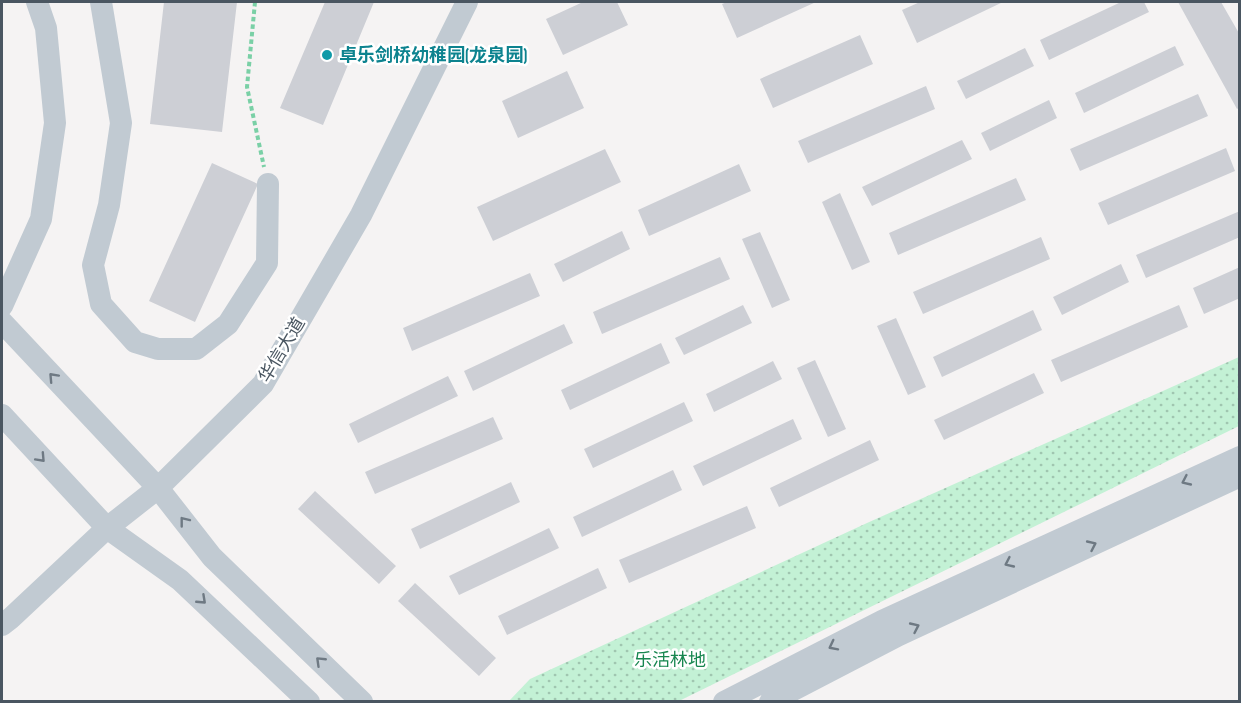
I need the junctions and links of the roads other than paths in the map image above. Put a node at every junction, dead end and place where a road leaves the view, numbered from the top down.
1 (37, 2) edge
2 (101, 2) edge
3 (467, 2) edge
4 (268, 184) road end
5 (2, 306) edge
6 (2, 322) edge
7 (2, 415) edge
8 (1239, 457) edge
9 (1239, 476) edge
10 (158, 488) junction
11 (107, 528) junction
12 (2, 625) edge
13 (309, 702) edge
14 (362, 702) edge
15 (724, 702) edge
16 (770, 702) edge

1 - 5 street
2 - 4 street
3 - 10 street, 华信大道
10 -> 6 street
7 -> 11 street
8 -> 15 street
16 -> 9 street
10 - 11 street, 华信大道
14 -> 10 street
11 - 12 street, 华信大道
11 -> 13 street

